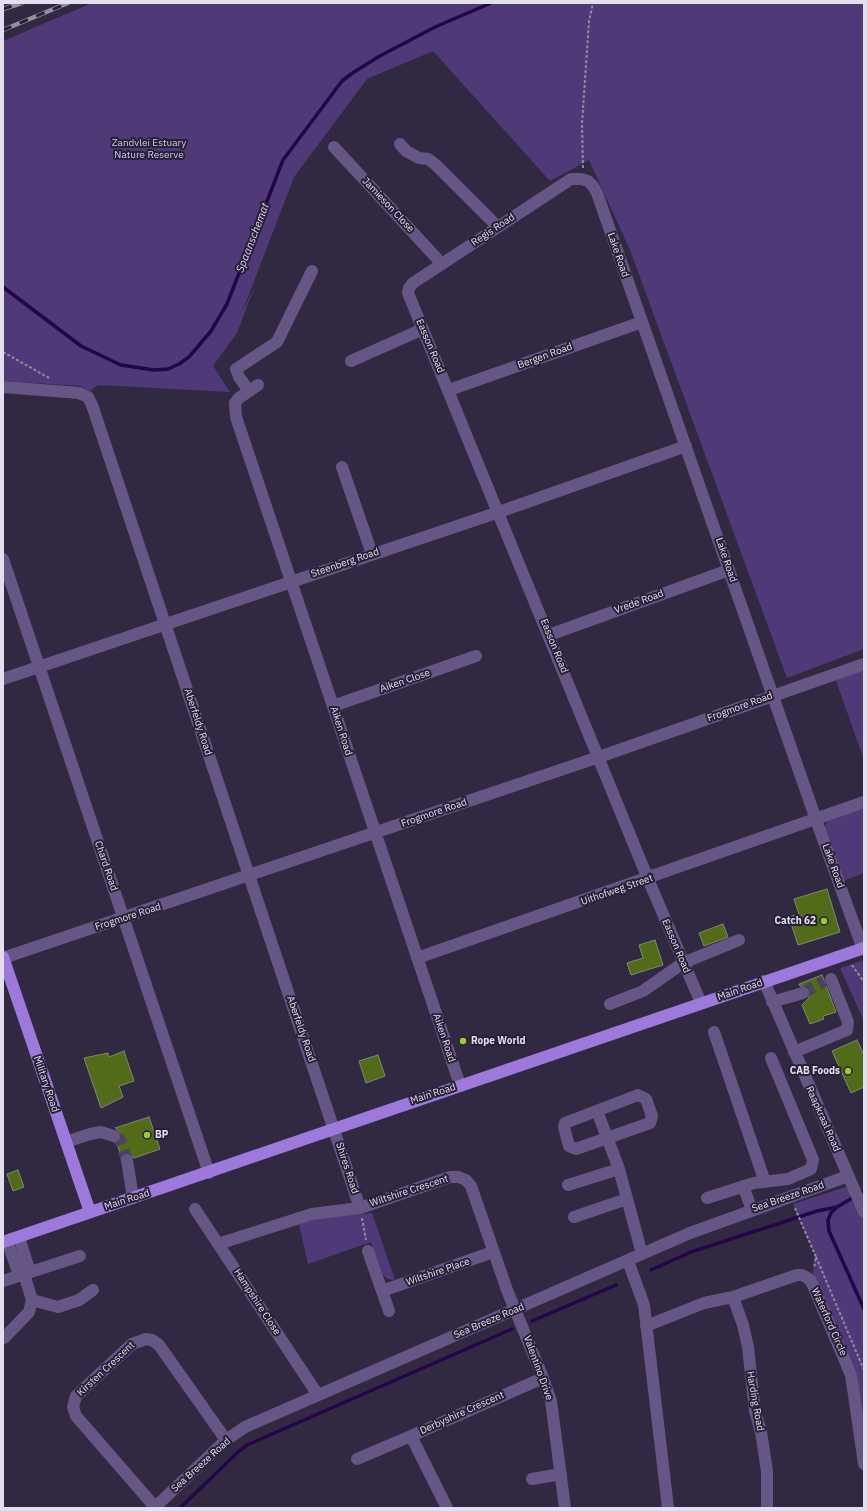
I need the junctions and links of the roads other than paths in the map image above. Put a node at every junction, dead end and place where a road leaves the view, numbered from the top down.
1 (400, 144) dead end
2 (334, 147) dead end
3 (581, 179) joint
4 (498, 227) junction
5 (442, 264) junction
6 (312, 271) dead end
7 (409, 288) joint
8 (642, 322) junction
9 (423, 329) junction
10 (351, 361) dead end
11 (3, 388) edge
12 (449, 390) junction
13 (686, 446) junction
14 (342, 467) dead end
15 (499, 512) junction
16 (372, 554) junction
17 (3, 558) edge
18 (729, 570) junction
19 (290, 582) junction
20 (165, 623) junction
21 (549, 634) junction
22 (476, 656) dead end
23 (864, 664) edge
24 (39, 666) junction
25 (3, 679) edge
26 (772, 695) junction
27 (333, 706) junction
28 (599, 757) junction
29 (864, 802) edge
30 (816, 819) junction
31 (374, 833) junction
32 (249, 876) junction
33 (648, 879) junction
34 (124, 919) junction
35 (739, 940) dead end
36 (864, 948) edge
37 (3, 958) edge
38 (417, 958) junction
39 (825, 961) junction
40 (683, 963) junction
41 (764, 981) junction
42 (802, 993) tunnel mouth
43 (772, 1002) junction
44 (610, 1004) dead end
45 (701, 1004) junction
46 (714, 1032) dead end
47 (794, 1052) junction
48 (771, 1058) dead end
49 (460, 1085) junction
50 (598, 1111) junction
51 (335, 1129) junction
52 (114, 1136) dead end
53 (607, 1138) junction
54 (66, 1142) junction
55 (128, 1160) tunnel mouth
56 (619, 1169) junction
57 (209, 1173) junction
58 (850, 1180) junction
59 (765, 1182) junction
60 (568, 1185) dead end
61 (743, 1186) junction
62 (133, 1198) junction
63 (707, 1198) dead end
64 (627, 1199) junction
65 (360, 1208) junction
66 (862, 1208) edge
67 (195, 1209) dead end
68 (752, 1210) junction
69 (90, 1212) junction
70 (574, 1217) dead end
71 (10, 1240) edge
72 (218, 1244) junction
73 (368, 1251) road end
74 (493, 1252) junction
75 (642, 1254) junction
76 (80, 1256) dead end
77 (628, 1261) junction
78 (24, 1274) junction
79 (3, 1281) edge
80 (93, 1290) dead end
81 (382, 1291) junction
82 (733, 1297) junction
83 (32, 1300) junction
84 (515, 1310) junction
85 (389, 1311) dead end
86 (646, 1326) junction
87 (4, 1338) edge
88 (543, 1378) junction
89 (318, 1396) junction
90 (411, 1436) junction
91 (226, 1440) junction
92 (357, 1459) dead end
93 (864, 1464) edge
94 (561, 1474) junction
95 (532, 1479) dead end
96 (155, 1508) edge
97 (447, 1508) edge
98 (565, 1508) edge
99 (668, 1508) edge
100 (767, 1508) edge

1 - 4 street
2 - 5 street, Jamieson Close
3 - 4 street, Regis Road
3 - 8 street, Lake Road
4 - 5 street, Regis Road
5 - 7 street, Regis Road
6 - 19 street, Aiken Road
7 - 9 street, Easson Road
8 - 12 street, Bergen Road
8 - 13 street, Lake Road
9 - 10 street
9 - 12 street, Easson Road
11 - 20 street, Aberfeldy Road
12 - 15 street, Easson Road
13 - 15 street, Steenberg Road
13 - 18 street, Lake Road
14 - 16 street
15 - 16 street, Steenberg Road
15 - 21 street, Easson Road
16 - 19 street, Steenberg Road
17 - 24 street, Chard Road
18 - 21 street, Vrede Road
18 - 26 street, Lake Road
19 - 20 street, Steenberg Road
19 - 27 street, Aiken Road
20 - 24 street, Steenberg Road
20 - 32 street, Aberfeldy Road
21 - 28 street, Easson Road
22 - 27 street, Aiken Close
23 - 26 street, Frogmore Road
24 - 25 street, Steenberg Road
24 - 34 street, Chard Road
26 - 28 street, Frogmore Road
26 - 30 street, Lake Road
27 - 31 street, Aiken Road
28 - 31 street, Frogmore Road
28 - 33 street, Easson Road
29 - 30 street, Uithofweg Street
30 - 33 street, Uithofweg Street
30 - 36 street, Lake Road
31 - 32 street, Frogmore Road
31 - 38 street, Aiken Road
32 - 34 street, Frogmore Road
32 - 51 street, Aberfeldy Road
33 - 38 street, Uithofweg Street
33 - 40 street, Easson Road
34 - 37 street, Frogmore Road
34 - 57 street, Chard Road
35 - 40 street
36 - 39 main road, Main Road
37 - 54 main road, Military Road
38 - 49 street, Aiken Road
39 - 41 main road, Main Road
39 - 47 street
40 - 44 street
40 - 45 street, Easson Road
41 - 43 street, Raapkraal Road
41 - 45 main road, Main Road
42 - 43 street
43 - 47 street, Raapkraal Road
45 - 49 main road, Main Road
46 - 59 street
47 - 58 street, Raapkraal Road
48 - 59 street
49 - 51 main road, Main Road
50 - 53 street
50 - 53 street
50 - 53 street
51 - 57 main road, Main Road
51 - 65 street, Shires Road
52 - 54 street
53 - 56 street
54 - 69 main road, Military Road
55 - 62 street
56 - 60 street
56 - 64 street
57 - 62 main road, Main Road
58 - 66 street, Raapkraal Road
58 - 68 street, Sea Breeze Road
59 - 61 street
61 - 63 street
61 - 68 street
62 - 69 main road, Main Road
64 - 70 street
64 - 75 street
65 - 72 street, Wiltshire Crescent
65 - 74 street, Wiltshire Crescent
67 - 72 street, Hampshire Close
68 - 75 street, Sea Breeze Road
69 - 71 main road, Main Road
71 - 78 street
72 - 89 street, Hampshire Close
73 - 81 street
74 - 81 street, Wiltshire Place
74 - 84 street, Wiltshire Crescent
75 - 77 street, Sea Breeze Road
76 - 78 street
77 - 84 street, Sea Breeze Road
77 - 86 street
78 - 79 street
78 - 83 street
80 - 83 street
81 - 85 street
82 - 86 street, Waterford Circle
82 - 93 street, Waterford Circle
82 - 100 street, Harding Road
83 - 87 street
84 - 88 street, Valentino Drive
84 - 89 street, Sea Breeze Road
86 - 99 street
88 - 90 street, Derbyshire Crescent
88 - 94 street, Valentino Drive
89 - 91 street, Sea Breeze Road
90 - 92 street
90 - 97 street, Derbyshire Crescent
91 - 96 street, Sea Breeze Road
91 - 96 street, Kirsten Crescent
94 - 95 street
94 - 98 street, Valentino Drive

